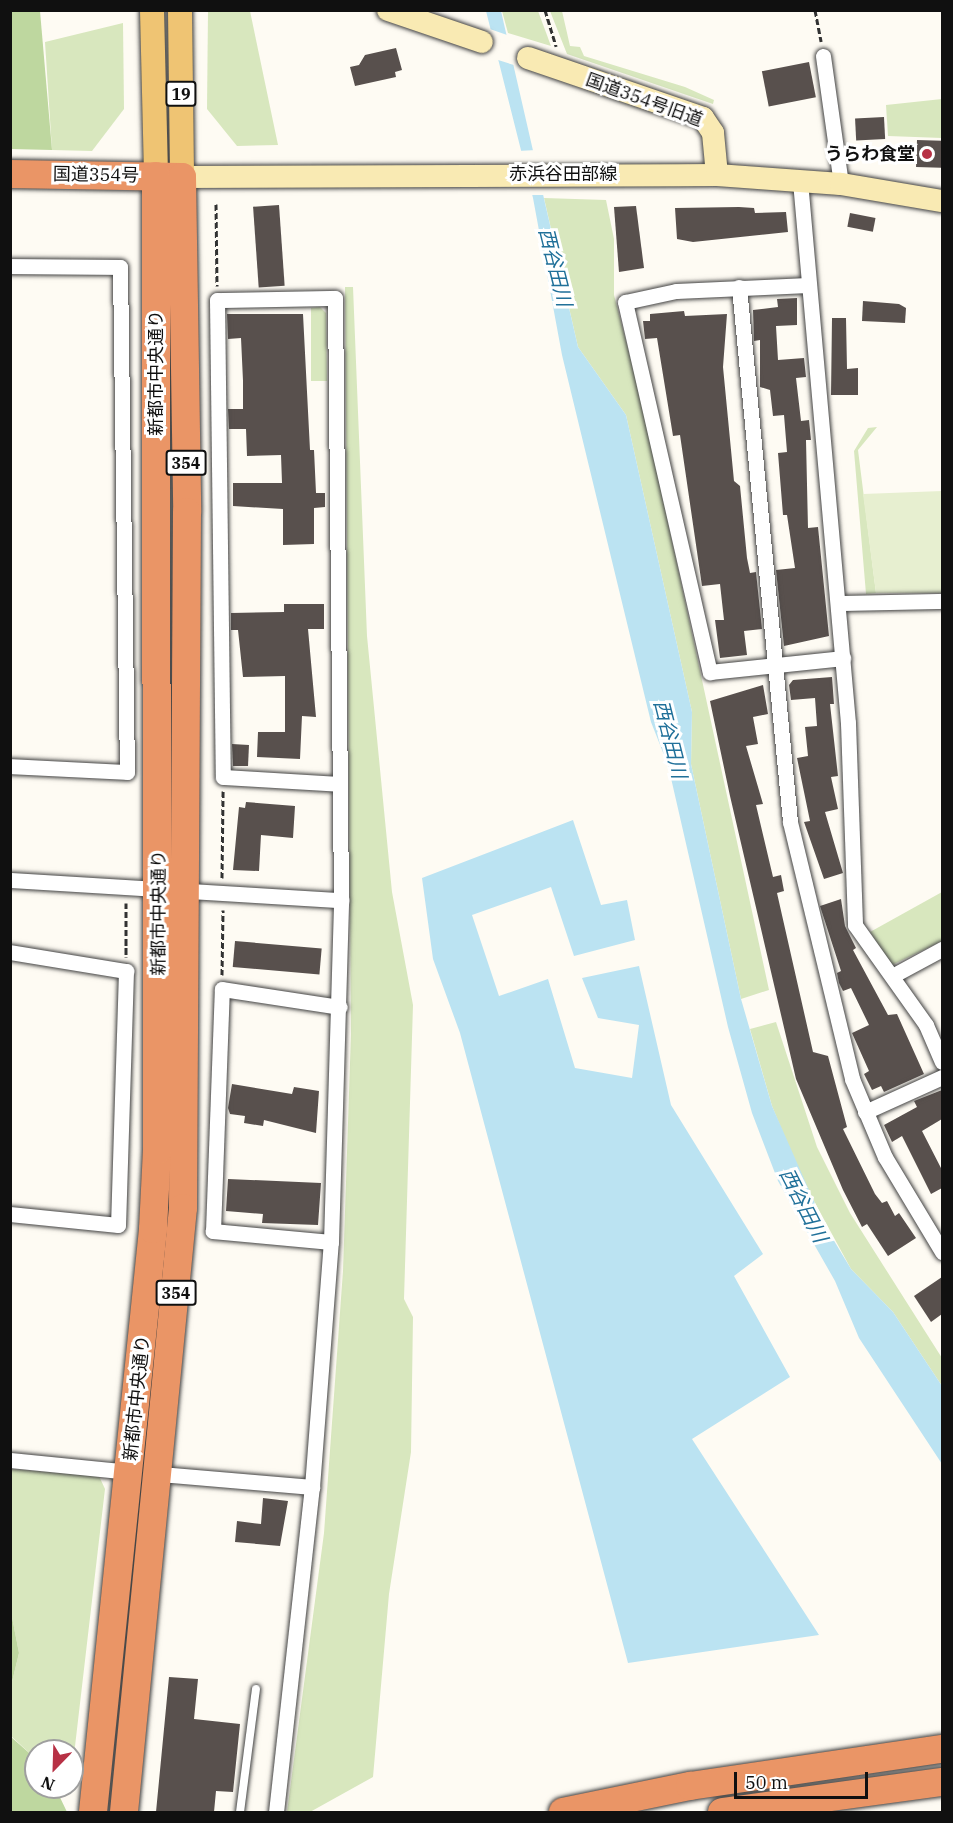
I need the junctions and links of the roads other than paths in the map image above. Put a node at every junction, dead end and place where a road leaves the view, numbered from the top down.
1 (152, 10) edge
2 (180, 10) edge
3 (388, 10) edge
4 (482, 42) dead end
5 (823, 56) road end
6 (528, 58) dead end
7 (10, 174) edge
8 (717, 175) junction
9 (169, 176) junction
10 (800, 181) junction
11 (841, 184) junction
12 (942, 201) edge
13 (10, 266) edge
14 (808, 285) junction
15 (739, 287) junction
16 (942, 601) edge
17 (838, 603) junction
18 (843, 658) junction
19 (776, 665) junction
20 (10, 766) edge
21 (340, 784) junction
22 (10, 880) edge
23 (161, 893) junction
24 (341, 900) junction
25 (942, 949) edge
26 (10, 952) edge
27 (892, 976) junction
28 (340, 1007) junction
29 (942, 1062) edge
30 (942, 1077) edge
31 (865, 1112) junction
32 (10, 1214) edge
33 (331, 1242) junction
34 (942, 1252) edge
35 (10, 1460) edge
36 (130, 1472) junction
37 (160, 1474) junction
38 (312, 1487) junction
39 (256, 1689) dead end
40 (942, 1749) edge
41 (942, 1782) edge
42 (93, 1812) edge
43 (124, 1812) edge
44 (240, 1812) edge
45 (276, 1812) edge
46 (563, 1812) edge
47 (722, 1812) edge

1 - 9 main road, 新都市中央通り / 19
2 - 9 main road, 新都市中央通り / 19
3 - 4 main road
5 - 11 street
6 - 8 main road, 国道354号旧道
7 - 9 highway, 国道354号
8 - 9 main road, 赤浜谷田部線
8 - 10 main road, 赤浜谷田部線
9 - 23 highway, 新都市中央通り / 354
10 - 11 main road, 赤浜谷田部線
10 - 14 street
11 - 12 main road, 赤浜谷田部線
13 - 20 street
14 - 15 street
14 - 17 street
15 - 19 street
15 - 19 street
16 - 17 street
17 - 18 street
18 - 19 street
18 - 27 street
19 - 31 street
21 - 21 street
21 - 24 street
22 - 23 street
23 - 24 street
23 - 36 highway, 新都市中央通り / 354
23 - 37 highway, 新都市中央通り / 354
24 - 28 street
25 - 27 street
26 - 32 street
27 - 29 street
28 - 33 street
28 - 33 street
30 - 31 street
31 - 34 street
33 - 38 street
35 - 36 street
36 - 42 highway, 新都市中央通り / 354
37 - 38 street
37 - 43 highway, 新都市中央通り / 354
38 - 45 street
39 - 44 lane
40 - 46 highway
41 - 47 highway

